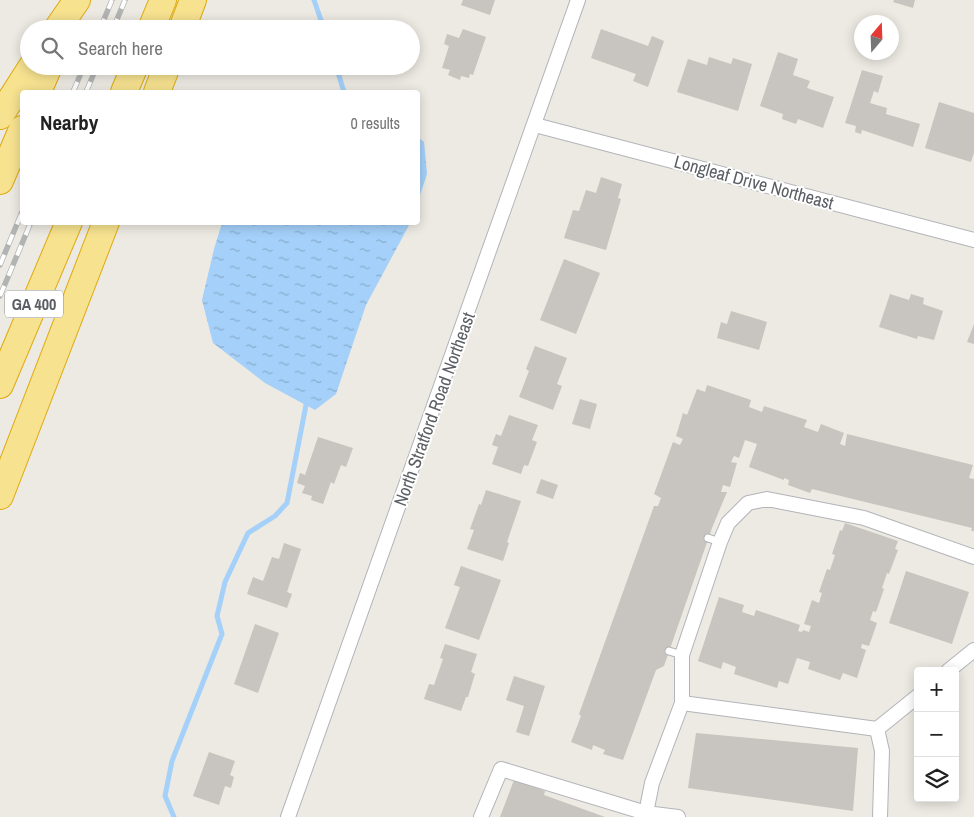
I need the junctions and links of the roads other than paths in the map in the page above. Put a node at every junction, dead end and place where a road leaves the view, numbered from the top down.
1 (77, 0) edge
2 (163, 0) edge
3 (193, 0) edge
4 (578, 0) edge
5 (64, 20) edge
6 (69, 20) edge
7 (155, 20) edge
8 (185, 20) edge
9 (26, 75) edge
10 (45, 75) edge
11 (131, 75) edge
12 (164, 75) edge
13 (39, 90) edge
14 (125, 90) edge
15 (158, 90) edge
16 (0, 116) edge
17 (535, 125) junction
18 (20, 134) edge
19 (0, 182) edge
20 (68, 225) edge
21 (105, 225) edge
22 (974, 240) edge
23 (0, 385) edge
24 (0, 496) edge
25 (974, 557) edge
26 (974, 650) edge
27 (953, 667) edge
28 (914, 699) edge
29 (682, 703) junction
30 (877, 729) junction
31 (646, 814) junction
32 (288, 817) edge
33 (481, 817) edge
34 (678, 817) edge
35 (880, 817) edge

1 - 5 highway
1 - 6 highway
2 - 7 highway
3 - 8 highway
4 - 17 street, North Stratford Road Northeast
9 - 16 highway
10 - 13 highway
11 - 14 highway
12 - 15 highway
17 - 22 street, Longleaf Drive Northeast
17 - 32 street, North Stratford Road Northeast
18 - 19 highway
20 - 23 highway, GA 400
21 - 24 highway
25 - 29 street
26 - 27 street
28 - 30 street
29 - 30 street
29 - 31 street
30 - 35 street
31 - 33 street
31 - 34 street

